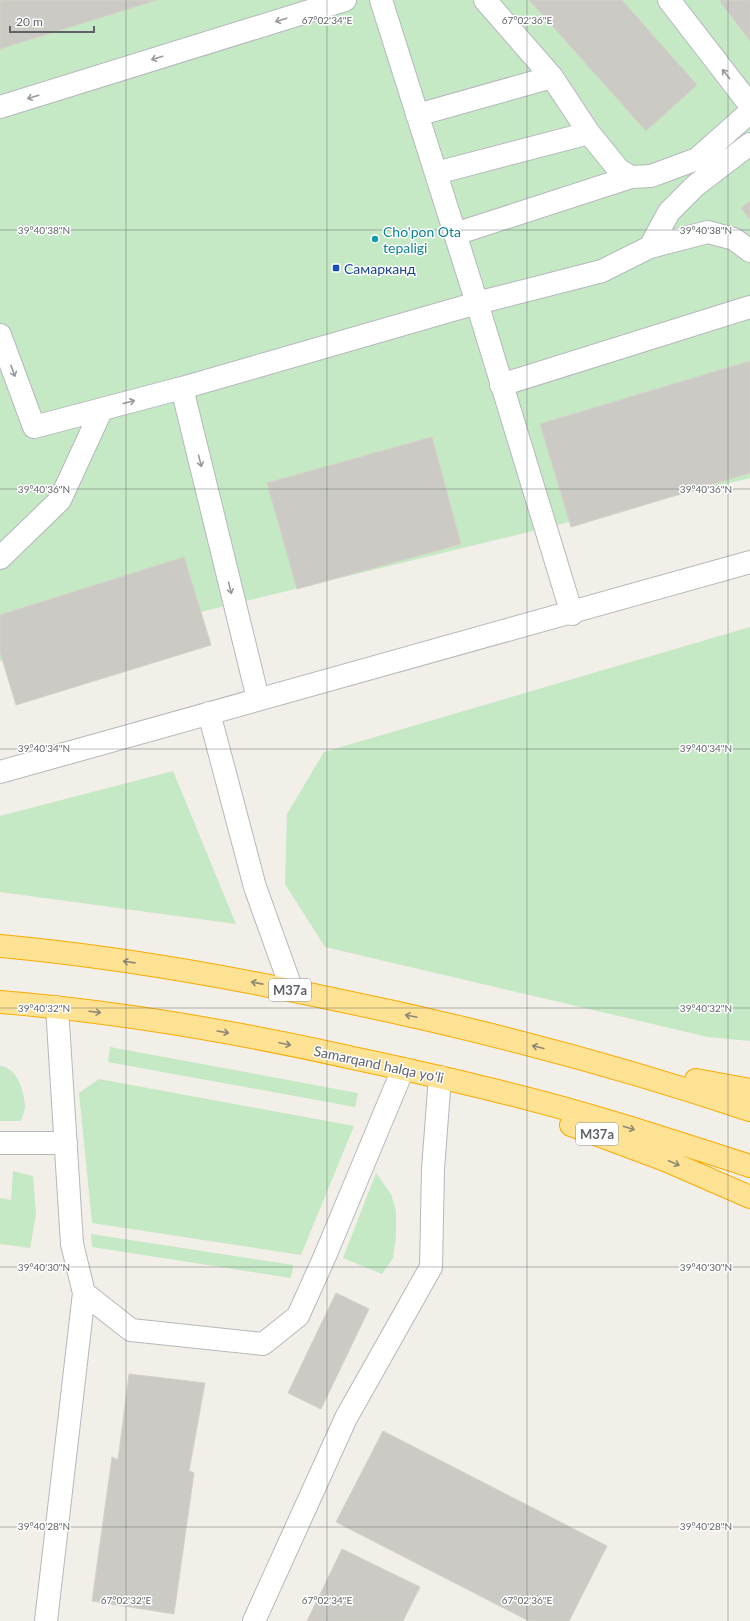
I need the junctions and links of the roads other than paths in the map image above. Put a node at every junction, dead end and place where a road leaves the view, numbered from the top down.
1 (345, 0) edge
2 (381, 0) edge
3 (485, 0) edge
4 (669, 0) edge
5 (552, 77) junction
6 (750, 105) edge
7 (0, 107) edge
8 (750, 112) edge
9 (417, 115) junction
10 (590, 133) junction
11 (750, 144) edge
12 (436, 173) junction
13 (631, 177) junction
14 (455, 234) junction
15 (650, 247) junction
16 (750, 250) edge
17 (477, 303) junction
18 (750, 307) edge
19 (0, 335) edge
20 (502, 385) junction
21 (182, 388) junction
22 (102, 409) junction
23 (0, 558) edge
24 (750, 562) edge
25 (572, 614) junction
26 (258, 699) junction
27 (209, 713) junction
28 (0, 772) edge
29 (0, 946) edge
30 (292, 990) junction
31 (0, 1002) edge
32 (57, 1007) junction
33 (575, 1056) junction
34 (403, 1069) junction
35 (440, 1077) junction
36 (750, 1090) edge
37 (750, 1110) edge
38 (0, 1143) edge
39 (66, 1143) junction
40 (750, 1166) edge
41 (750, 1197) edge
42 (84, 1294) junction
43 (46, 1621) edge
44 (254, 1621) edge

1 -> 7 lane
2 - 9 lane
3 - 5 lane
6 -> 4 lane
5 - 9 lane
5 - 10 lane
8 - 13 lane
9 - 12 lane
10 - 12 lane
10 - 13 lane
11 - 15 lane
12 - 14 lane
13 - 14 lane
14 - 17 lane
15 - 16 lane
15 - 17 lane
17 - 20 lane
17 - 21 lane
18 - 20 lane
19 -> 22 lane
20 - 25 lane
22 -> 21 lane
21 -> 26 lane
22 - 23 lane
24 - 25 lane
25 - 26 lane
26 - 27 lane
27 - 28 lane
27 - 30 lane
30 -> 29 highway, M37a
33 -> 30 highway, M37a
31 - 32 highway, Samarqand halqa yoʻli / M37a
32 -> 34 highway, Samarqand halqa yoʻli / M37a
32 - 39 lane
33 - 36 highway
33 - 37 highway, M37a
34 - 35 highway, Samarqand halqa yoʻli / M37a
34 - 42 lane
35 -> 40 highway, Samarqand halqa yoʻli / M37a
35 -> 41 highway, M37a
35 - 44 lane
38 - 39 lane
39 - 42 lane
42 - 43 lane

